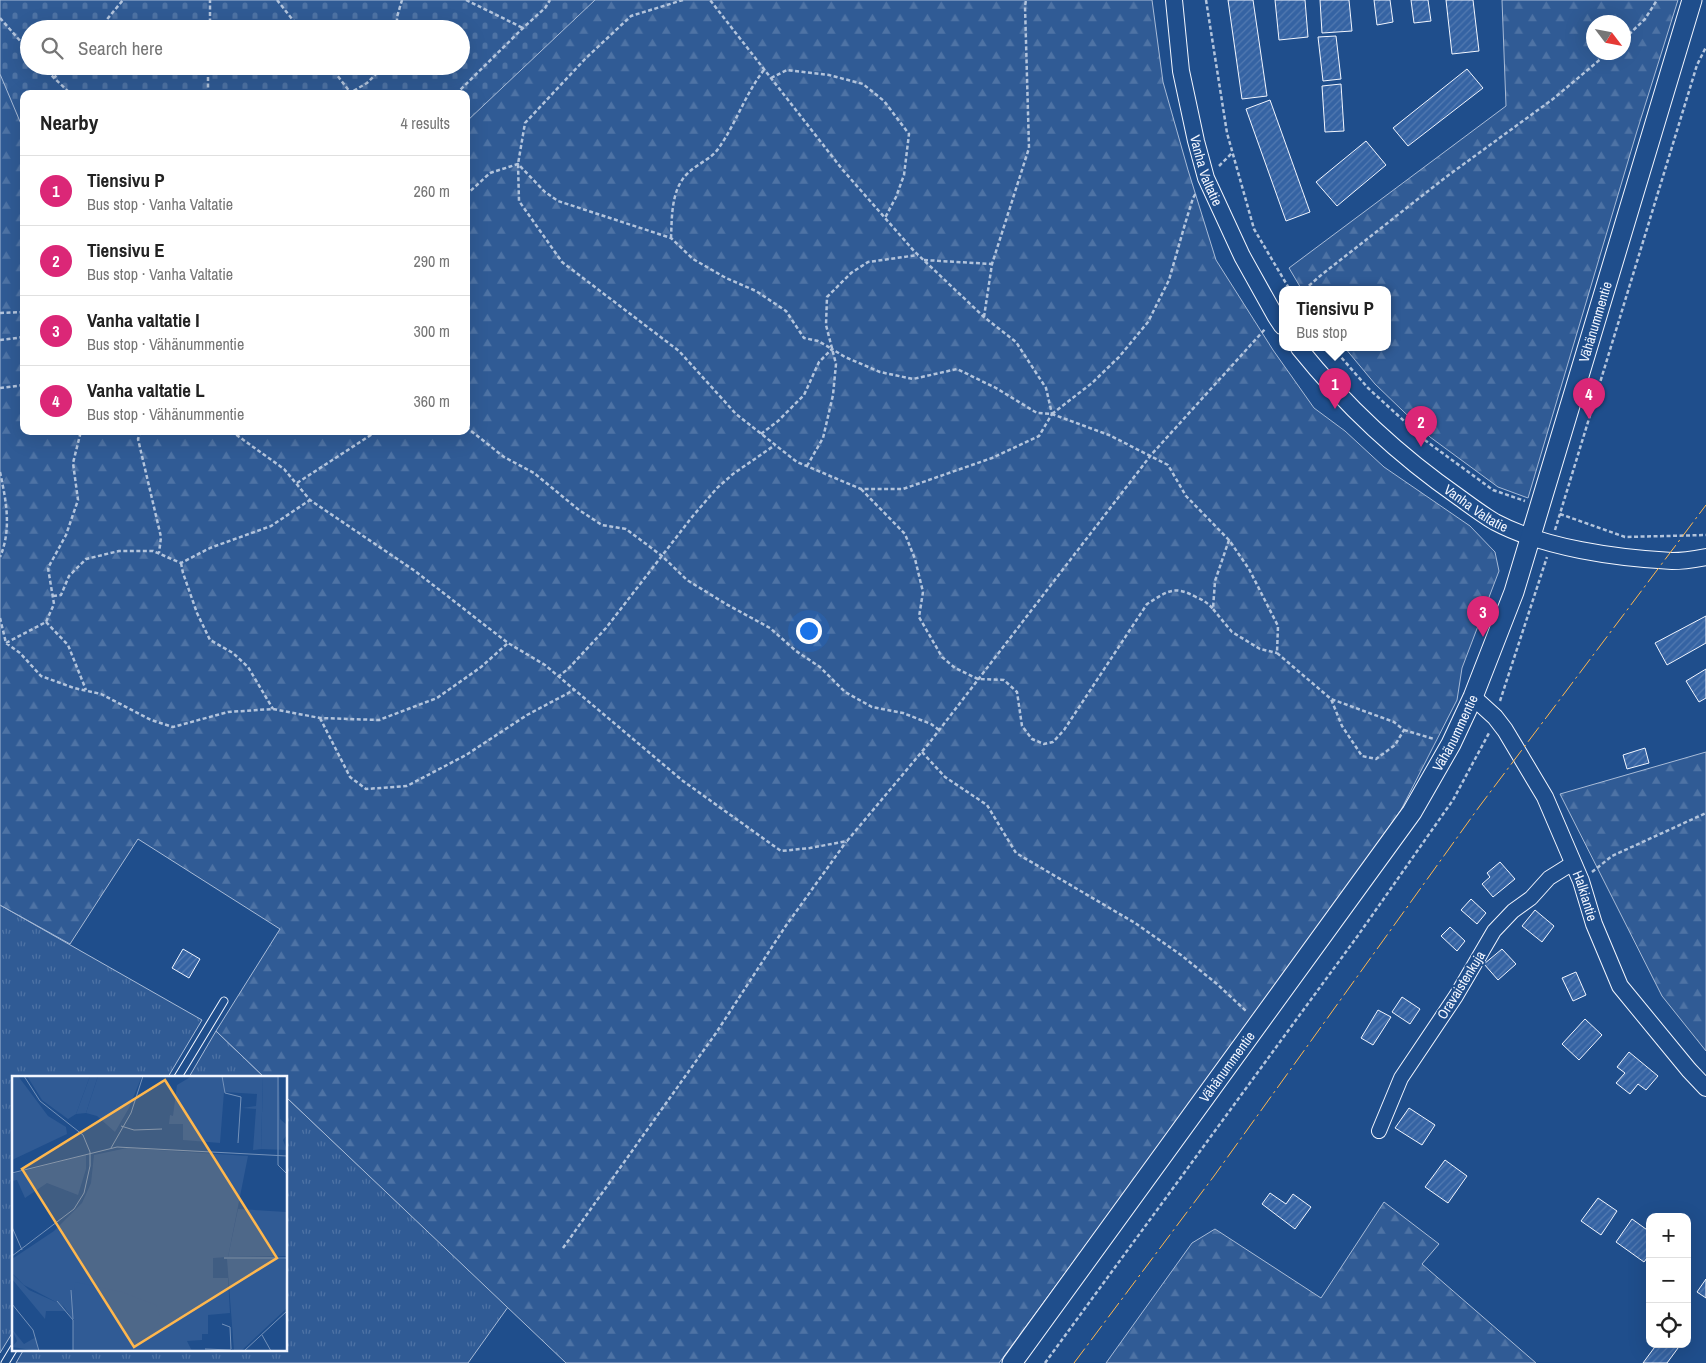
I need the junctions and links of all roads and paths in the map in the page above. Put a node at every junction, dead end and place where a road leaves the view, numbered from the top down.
1 (123, 0) edge
2 (210, 0) edge
3 (278, 0) edge
4 (402, 0) edge
5 (466, 0) edge
6 (550, 0) edge
7 (683, 0) edge
8 (710, 0) edge
9 (1026, 0) edge
10 (1174, 0) edge
11 (1206, 0) edge
12 (1657, 0) edge
13 (1692, 0) edge
14 (0, 18) edge
15 (106, 20) edge
16 (210, 20) edge
17 (293, 20) edge
18 (397, 20) edge
19 (523, 28) junction
20 (1631, 32) edge
21 (20, 41) edge
22 (1706, 47) edge
23 (1599, 60) edge
24 (764, 70) junction
25 (51, 75) edge
26 (57, 75) edge
27 (208, 75) edge
28 (336, 75) edge
29 (374, 75) edge
30 (54, 78) junction
31 (771, 78) junction
32 (68, 90) edge
33 (208, 90) edge
34 (347, 90) edge
35 (354, 90) edge
36 (460, 90) edge
37 (1232, 153) junction
38 (518, 164) junction
39 (1206, 178) junction
40 (470, 191) edge
41 (885, 218) junction
42 (671, 238) junction
43 (918, 255) junction
44 (924, 260) junction
45 (992, 264) junction
46 (1288, 286) edge
47 (1309, 286) edge
48 (20, 312) edge
49 (0, 313) edge
50 (984, 317) junction
51 (1279, 322) edge
52 (20, 337) edge
53 (0, 340) edge
54 (832, 349) junction
55 (1302, 351) edge
56 (1336, 351) edge
57 (20, 386) edge
58 (0, 388) edge
59 (1052, 414) junction
60 (470, 430) edge
61 (761, 434) junction
62 (80, 435) edge
63 (140, 435) edge
64 (237, 435) edge
65 (371, 435) edge
66 (1426, 441) junction
67 (775, 445) junction
68 (1421, 447) dead end
69 (1151, 455) junction
70 (807, 466) junction
71 (0, 472) edge
72 (297, 484) junction
73 (861, 489) junction
74 (310, 500) junction
75 (1541, 507) junction
76 (1561, 514) junction
77 (1706, 535) edge
78 (1531, 538) junction
79 (1229, 540) junction
80 (1551, 543) junction
81 (159, 554) junction
82 (662, 556) junction
83 (0, 557) edge
84 (1706, 557) edge
85 (181, 563) junction
86 (53, 596) junction
87 (1213, 609) junction
88 (0, 618) edge
89 (46, 622) junction
90 (6, 643) junction
91 (508, 643) junction
92 (1277, 653) junction
93 (558, 677) junction
94 (978, 679) junction
95 (574, 690) junction
96 (86, 691) junction
97 (1473, 697) junction
98 (1331, 699) junction
99 (273, 709) junction
100 (1495, 717) junction
101 (320, 718) junction
102 (940, 730) junction
103 (1404, 730) junction
104 (1451, 744) junction
105 (922, 752) junction
106 (1706, 813) edge
107 (847, 841) junction
108 (1573, 863) junction
109 (1582, 881) junction
110 (224, 1001) dead end
111 (1259, 1023) junction
112 (179, 1076) edge
113 (1706, 1088) edge
114 (1379, 1131) dead end
115 (563, 1248) dead end
116 (13, 1350) edge
117 (5, 1363) edge
118 (1012, 1363) edge
119 (1045, 1363) edge

1 - 15 path
2 - 16 path
3 - 17 path
4 - 18 path
5 - 19 path
6 - 19 path
7 - 38 path
8 - 24 path
9 - 45 path
10 - 39 street, Vanha Valtatie
11 - 37 path
12 - 20 path
13 - 75 main road, Vähänummentie
14 - 21 path
19 - 36 path
22 - 76 path
23 - 47 path
24 - 31 path
24 - 42 path
25 - 30 path
26 - 30 path
27 - 33 path
28 - 34 path
29 - 35 path
30 - 32 path
31 - 41 path
31 - 41 path
37 - 39 path
37 - 46 path
38 - 40 path
38 - 42 path
38 - 61 path
39 - 51 street, Vanha Valtatie
39 - 59 path
41 - 43 path
42 - 54 path
43 - 44 path
43 - 54 path
44 - 45 path
44 - 50 path
45 - 50 path
48 - 49 path
50 - 59 path
51 - 69 path
52 - 53 path
54 - 59 path
54 - 61 path
54 - 70 path
55 - 78 street, Vanha Valtatie
56 - 66 path
57 - 58 path
59 - 69 path
59 - 73 path
60 - 82 path
61 - 67 path
62 - 86 path
63 - 81 path
64 - 72 path
65 - 72 path
66 - 68 path
66 - 75 path
67 - 70 path
67 - 82 path
69 - 79 path
69 - 94 path
70 - 73 path
71 - 83 path
72 - 74 path
73 - 94 path
74 - 85 path
74 - 91 path
75 - 76 path
75 - 78 main road, Vähänummentie
76 - 77 path
76 - 80 path
78 - 80 street, Vanha Valtatie
78 - 97 main road, Vähänummentie
79 - 87 path
79 - 92 path
80 - 84 street, Vanha Valtatie
80 - 100 path
81 - 85 path
81 - 86 path
82 - 93 path
82 - 102 path
85 - 99 path
86 - 89 path
87 - 92 path
87 - 94 path
88 - 90 path
89 - 90 path
89 - 96 path
90 - 96 path
91 - 93 path
91 - 101 path
92 - 98 path
93 - 95 path
94 - 102 path
95 - 101 path
95 - 107 path
96 - 99 path
97 - 100 street, Halkiantie
97 - 104 main road, Vähänummentie
98 - 103 path
98 - 103 path
99 - 101 path
100 - 108 street, Halkiantie
100 - 119 path
102 - 105 path
103 - 104 path
104 - 111 main road, Vähänummentie
105 - 107 path
105 - 111 path
106 - 109 path
107 - 115 path
108 - 109 street, Halkiantie
108 - 114 street, Oravaistenkuja
109 - 113 street, Halkiantie
110 - 112 lane
111 - 118 main road, Vähänummentie
116 - 117 lane

